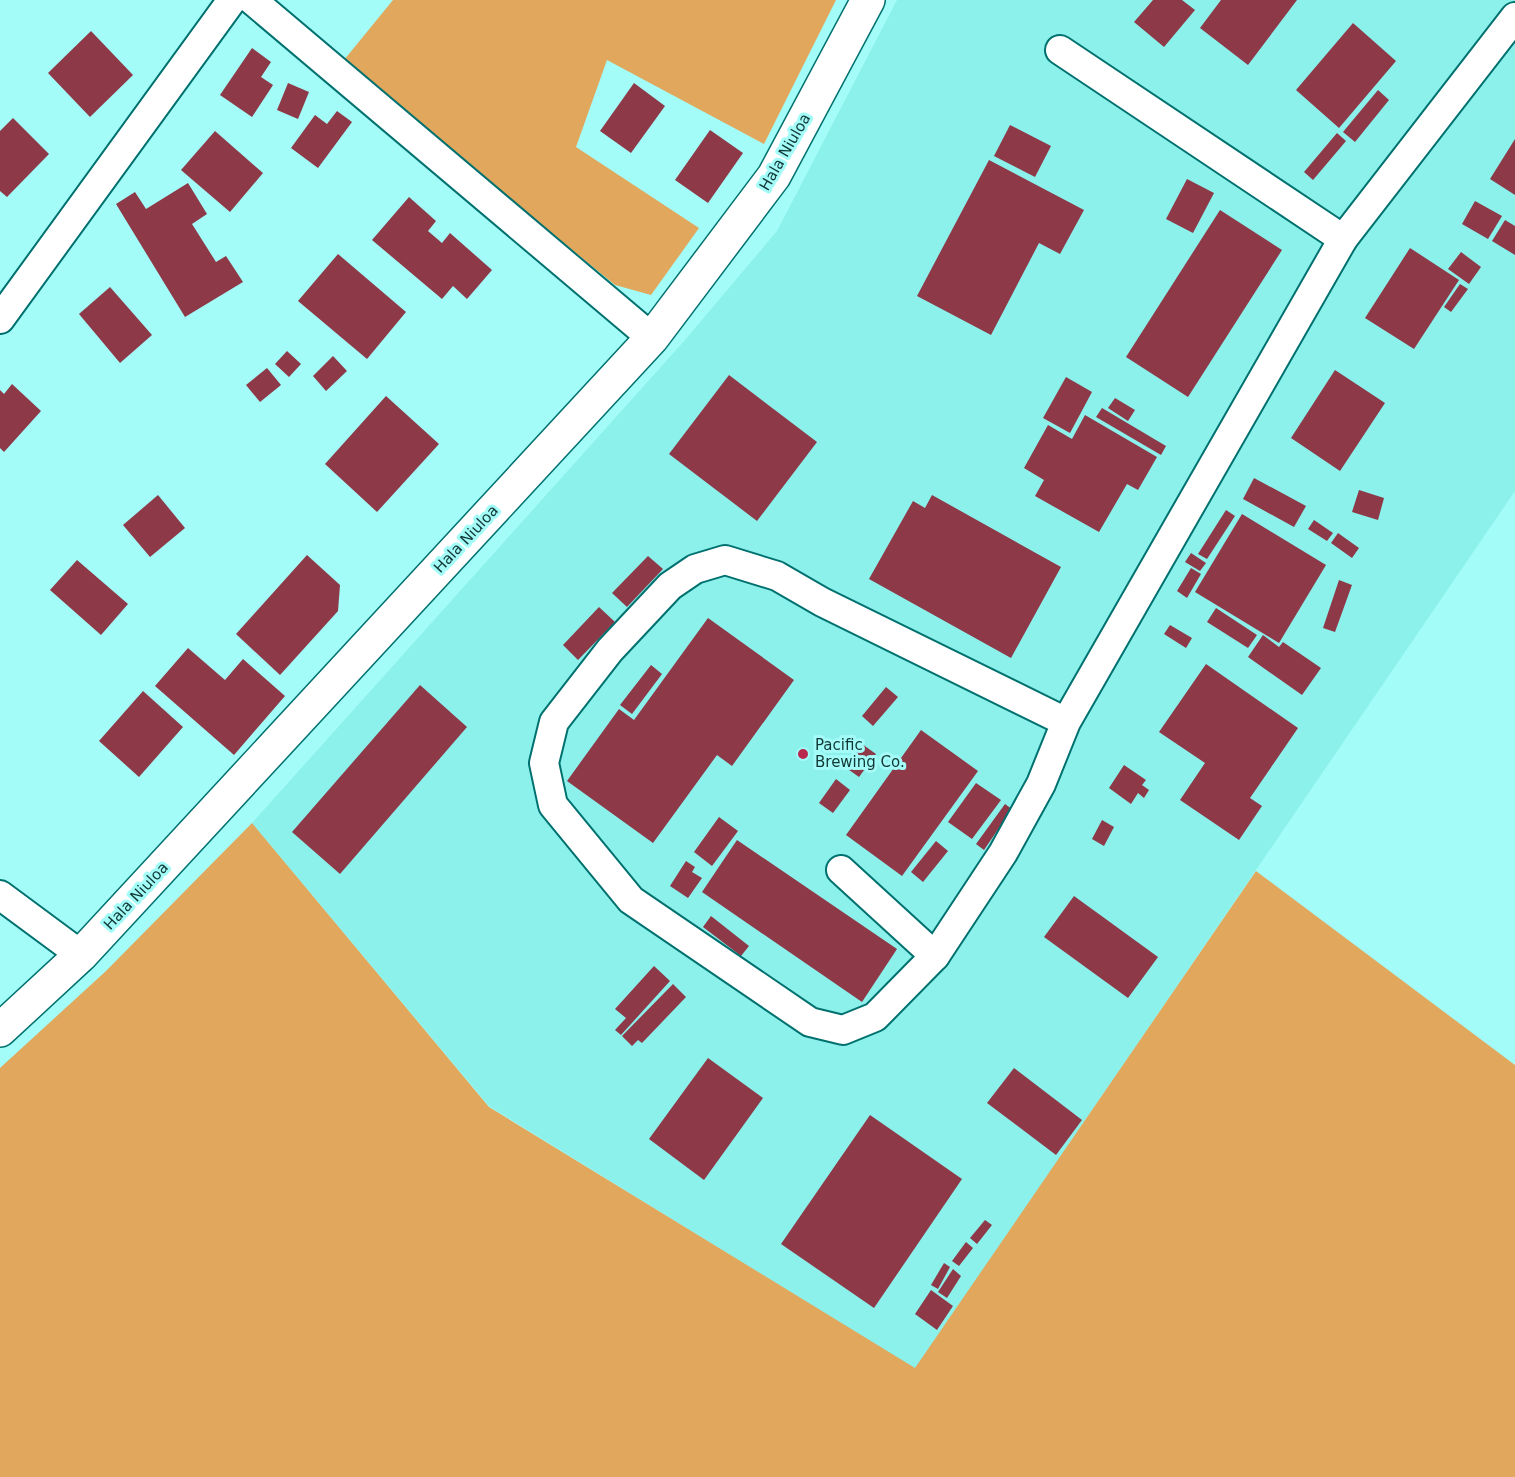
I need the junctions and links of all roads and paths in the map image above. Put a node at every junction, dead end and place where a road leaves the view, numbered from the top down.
1 (232, 0) edge
2 (252, 0) edge
3 (867, 0) edge
4 (1515, 16) edge
5 (1060, 51) dead end
6 (1343, 239) junction
7 (0, 319) edge
8 (652, 338) junction
9 (1066, 722) junction
10 (841, 870) dead end
11 (0, 895) edge
12 (81, 955) junction
13 (935, 956) junction
14 (0, 1030) edge

1 - 7 street
2 - 8 street
3 - 8 street, Hala Niuloa
4 - 6 street
5 - 6 street
6 - 9 street
8 - 12 street, Hala Niuloa
9 - 13 street
9 - 13 street
10 - 13 street
11 - 12 street
12 - 14 street, Hala Niuloa

